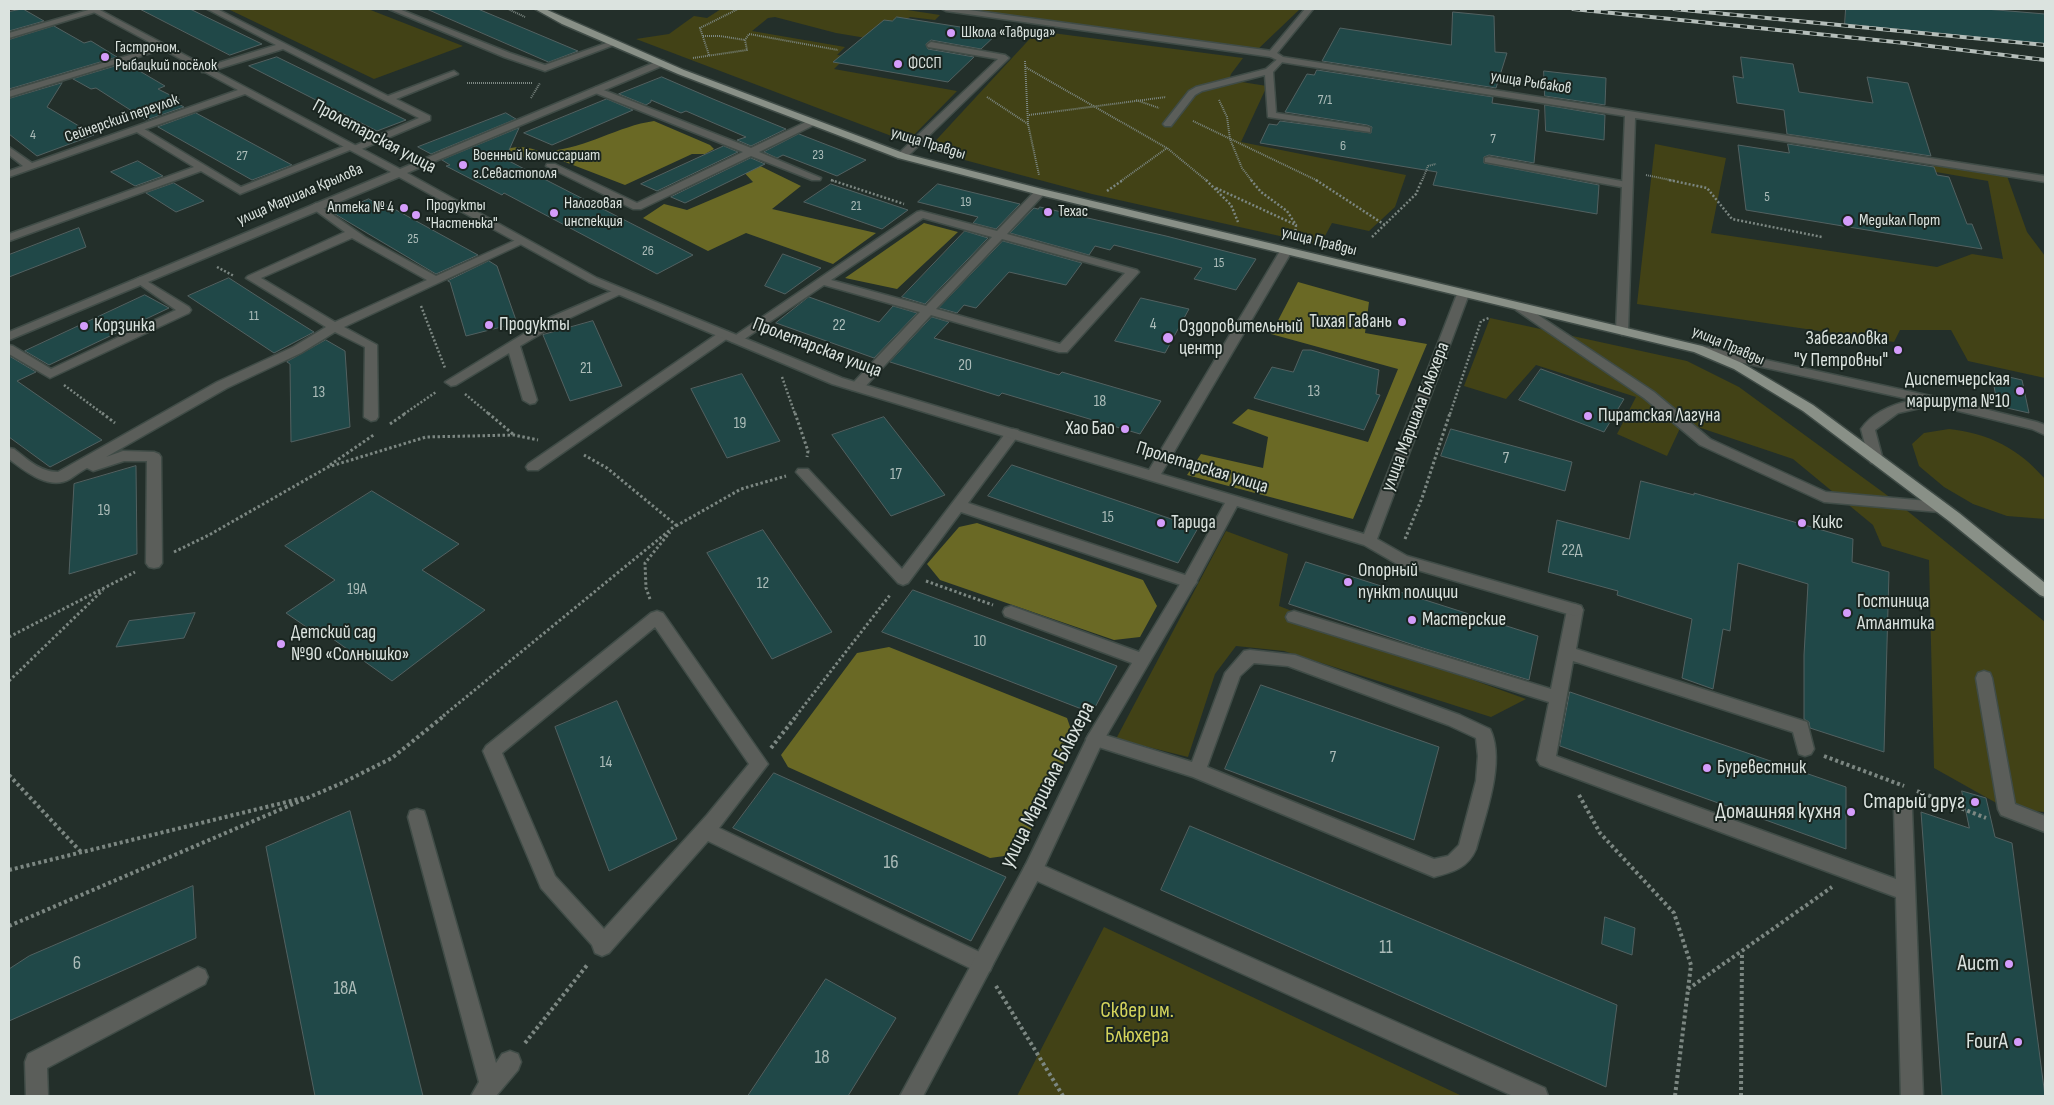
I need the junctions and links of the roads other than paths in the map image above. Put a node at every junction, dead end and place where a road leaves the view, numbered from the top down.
1 (211, 9) edge
2 (393, 9) edge
3 (539, 9) edge
4 (946, 9) edge
5 (1309, 9) edge
6 (93, 10) edge
7 (9, 36) edge
8 (615, 43) junction
9 (931, 45) dead end
10 (283, 46) junction
11 (163, 48) junction
12 (1272, 54) junction
13 (1281, 60) junction
14 (660, 63) junction
15 (205, 70) junction
16 (1269, 71) junction
17 (454, 74) dead end
18 (596, 90) junction
19 (245, 91) junction
20 (9, 94) edge
21 (388, 99) junction
22 (1630, 114) junction
23 (813, 122) junction
24 (1168, 124) dead end
25 (138, 129) junction
26 (1367, 130) dead end
27 (352, 148) junction
28 (9, 150) edge
29 (752, 152) junction
30 (902, 156) junction
31 (1489, 160) dead end
32 (552, 166) dead end
33 (31, 167) junction
34 (201, 168) junction
35 (398, 172) junction
36 (9, 174) edge
37 (816, 178) road end
38 (2045, 179) edge
39 (1628, 185) junction
40 (1040, 187) junction
41 (316, 206) junction
42 (353, 233) junction
43 (999, 235) junction
44 (9, 238) edge
45 (522, 241) junction
46 (1286, 252) junction
47 (140, 280) junction
48 (435, 280) junction
49 (823, 281) junction
50 (619, 291) junction
51 (1463, 294) junction
52 (1520, 307) junction
53 (928, 311) junction
54 (334, 327) junction
55 (1622, 330) junction
56 (9, 336) edge
57 (730, 337) junction
58 (513, 345) junction
59 (9, 349) edge
60 (1698, 350) junction
61 (451, 382) road end
62 (857, 387) junction
63 (530, 400) dead end
64 (1940, 402) junction
65 (371, 416) dead end
66 (2045, 431) edge
67 (1013, 433) junction
68 (9, 452) edge
69 (1876, 460) junction
70 (533, 467) dead end
71 (803, 472) road end
72 (1154, 474) junction
73 (58, 478) junction
74 (1234, 499) junction
75 (960, 506) junction
76 (1939, 507) junction
77 (1370, 540) junction
78 (154, 563) road end
79 (1189, 582) junction
80 (2045, 591) edge
81 (1011, 612) road end
82 (1294, 617) dead end
83 (1567, 653) junction
84 (1143, 660) junction
85 (1984, 678) dead end
86 (1558, 698) junction
87 (1095, 740) junction
88 (1806, 749) road end
89 (1197, 771) junction
90 (1903, 809) dead end
91 (417, 817) dead end
92 (2045, 824) edge
93 (706, 831) junction
94 (1033, 870) junction
95 (1906, 892) junction
96 (983, 964) junction
97 (198, 977) dead end
98 (510, 1062) road end
99 (487, 1091) edge
100 (37, 1096) edge
101 (911, 1096) edge
102 (1537, 1096) edge
103 (1912, 1096) edge

1 - 10 street
2 - 8 street
3 - 8 main road, улица Правды
4 - 12 street
5 - 12 street
6 - 7 street
6 - 11 street, Пролетарская улица
8 - 14 main road, улица Правды
9 - 30 street
10 - 15 street
10 - 21 street
11 - 15 street, Пролетарская улица
11 - 20 street
12 - 13 street, улица Рыбаков
13 - 16 street
13 - 22 street, улица Рыбаков
14 - 18 street, улица Маршала Крылова
14 - 23 main road, улица Правды
15 - 19 street, Пролетарская улица
16 - 24 street
16 - 26 street
17 - 21 street
18 - 29 street
18 - 35 street, улица Маршала Крылова
19 - 25 street, Сейнерский переулок
19 - 27 street, Пролетарская улица
21 - 27 street
22 - 38 street, улица Рыбаков
22 - 39 street
23 - 29 street
23 - 30 main road, улица Правды
25 - 33 street, Сейнерский переулок
25 - 34 street
27 - 34 street
27 - 35 street, Пролетарская улица
28 - 33 street
29 - 32 street
29 - 37 street
30 - 40 main road, улица Правды
31 - 39 street
33 - 36 street, Сейнерский переулок
34 - 44 street
35 - 41 street, улица Маршала Крылова
35 - 45 street, Пролетарская улица
39 - 55 street
40 - 43 street
40 - 46 main road, улица Правды
41 - 42 street
41 - 47 street, улица Маршала Крылова
42 - 48 street
42 - 54 street
43 - 49 street
43 - 53 street
43 - 53 street
45 - 48 street
45 - 50 street, Пролетарская улица
46 - 51 main road, улица Правды
46 - 72 street
47 - 56 street, улица Маршала Крылова
47 - 59 street
48 - 54 street
49 - 53 street
49 - 57 street
50 - 57 street, Пролетарская улица
50 - 58 street
51 - 52 main road, улица Правды
51 - 77 street, улица Маршала Блюхера
52 - 55 main road, улица Правды
52 - 76 street
53 - 62 street
54 - 65 street
54 - 73 street
55 - 60 main road, улица Правды
57 - 62 street, Пролетарская улица
57 - 70 street
58 - 61 street
58 - 63 street
60 - 64 street
60 - 69 main road, улица Правды
62 - 67 street, Пролетарская улица
64 - 66 street
64 - 69 street
67 - 72 street, Пролетарская улица
67 - 75 street
68 - 73 street
69 - 76 main road, улица Правды
71 - 75 street
72 - 74 street, Пролетарская улица
73 - 78 street
74 - 77 street, Пролетарская улица
74 - 79 street, улица Маршала Блюхера
75 - 79 street
76 - 80 main road, улица Правды
77 - 83 street, Пролетарская улица
79 - 84 street, улица Маршала Блюхера
81 - 84 street
82 - 86 street
83 - 86 street
83 - 88 street
84 - 87 street, улица Маршала Блюхера
85 - 92 street
86 - 95 street
87 - 89 street
87 - 94 street, улица Маршала Блюхера
89 - 89 street
90 - 95 street
91 - 99 street
93 - 93 street
93 - 96 street
94 - 96 street, улица Маршала Блюхера
94 - 102 street
95 - 103 street
96 - 101 street, улица Маршала Блюхера
97 - 100 street
98 - 99 street

